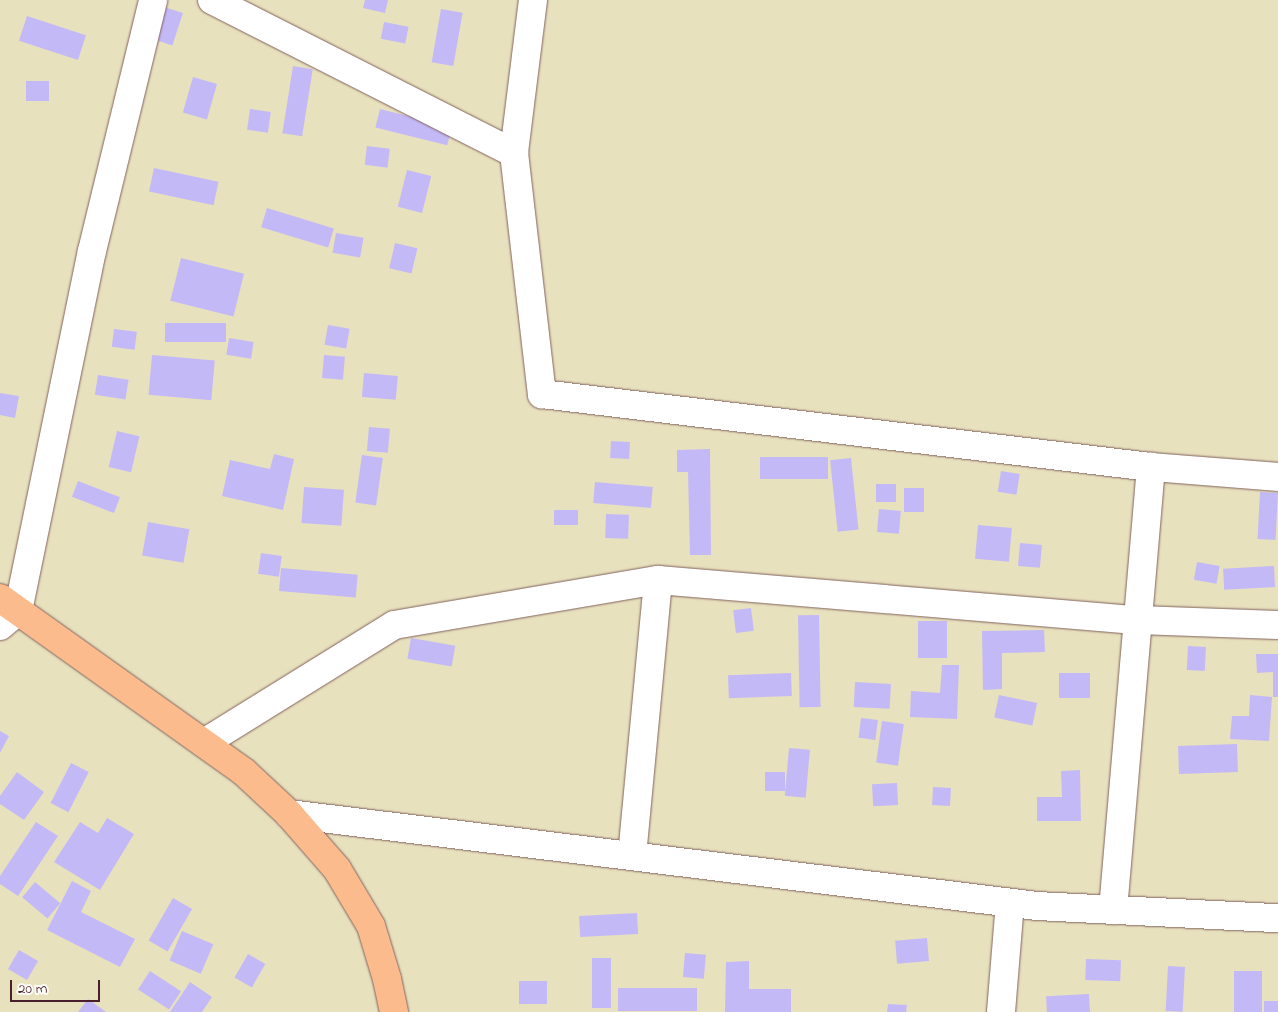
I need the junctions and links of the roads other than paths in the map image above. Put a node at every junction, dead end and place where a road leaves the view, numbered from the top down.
1 (153, 0) edge
2 (212, 0) edge
3 (533, 0) edge
4 (514, 153) junction
5 (1151, 467) junction
6 (1278, 477) edge
7 (658, 580) junction
8 (6, 612) edge
9 (1138, 620) junction
10 (1278, 625) edge
11 (204, 743) junction
12 (289, 814) junction
13 (632, 856) junction
14 (1010, 903) junction
15 (1113, 910) junction
16 (1278, 918) edge
17 (394, 1012) edge
18 (1001, 1012) edge

1 - 8 street
2 - 4 street
3 - 4 street
4 - 5 street
5 - 6 street
5 - 9 street
7 - 9 street
7 - 11 street
7 - 13 street
8 - 11 highway
9 - 10 street
9 - 15 street
11 - 12 highway
12 - 13 street
12 - 17 highway
13 - 14 street
14 - 15 street
14 - 18 street
15 - 16 street

